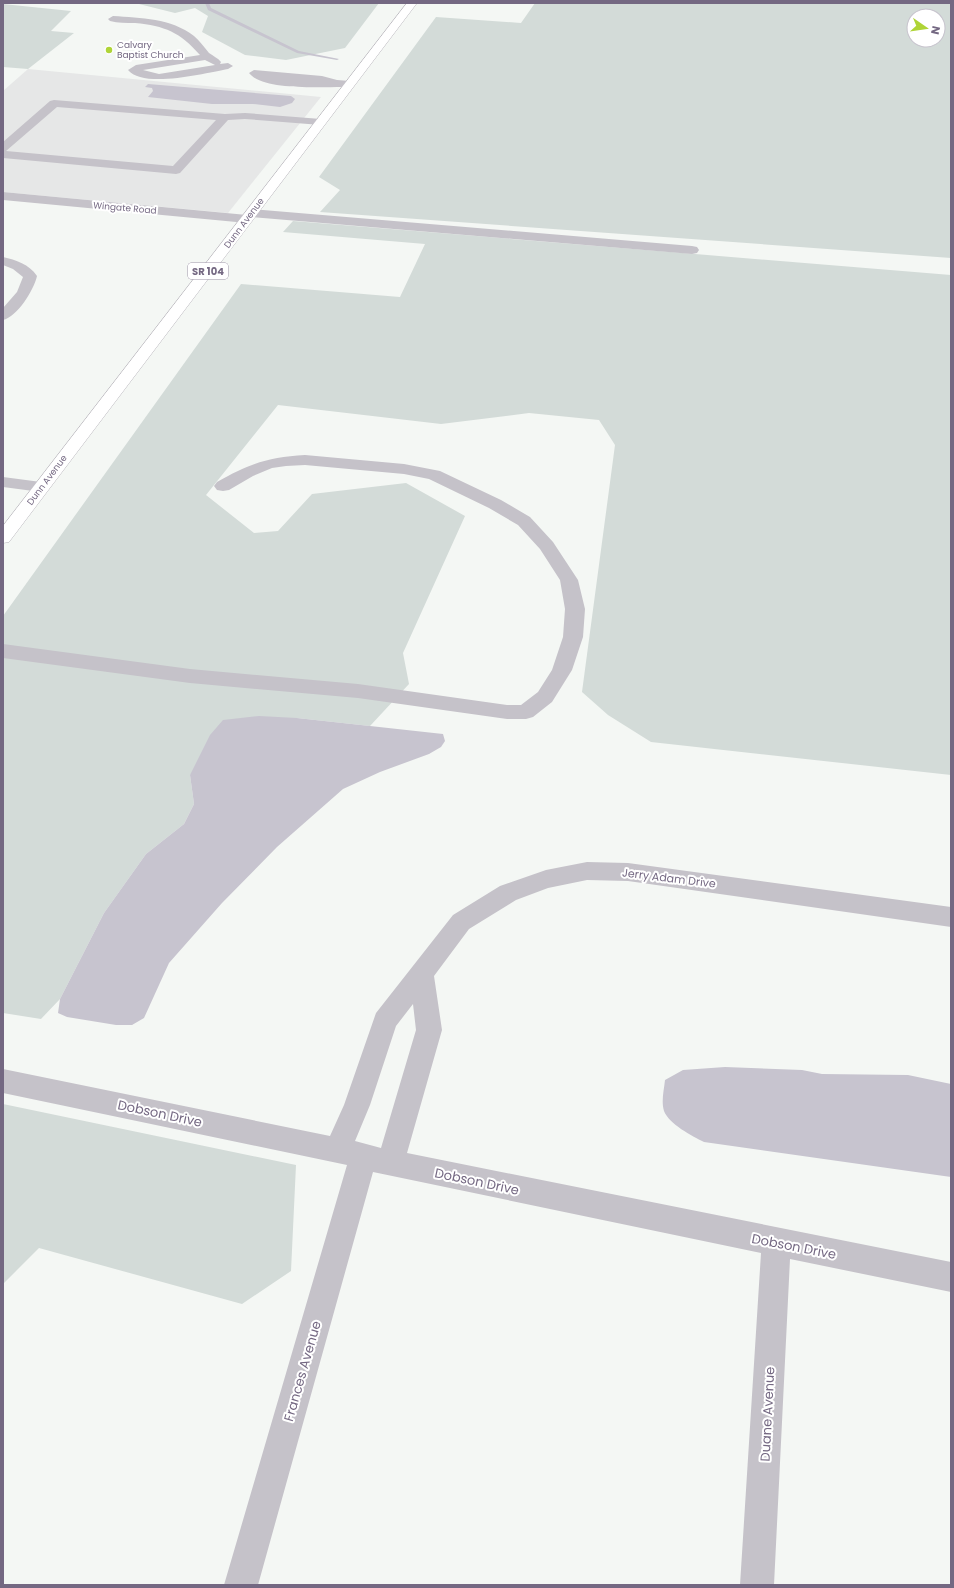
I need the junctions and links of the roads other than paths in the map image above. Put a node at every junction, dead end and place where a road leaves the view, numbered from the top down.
1 (412, 3) edge
2 (113, 19) dead end
3 (194, 42) junction
4 (181, 46) dead end
5 (206, 57) junction
6 (228, 66) junction
7 (350, 84) junction
8 (225, 117) junction
9 (321, 122) junction
10 (3, 148) edge
11 (3, 154) edge
12 (3, 196) edge
13 (249, 216) junction
14 (692, 250) dead end
15 (3, 262) edge
16 (3, 316) edge
17 (3, 482) edge
18 (223, 486) dead end
19 (41, 487) junction
20 (3, 538) edge
21 (3, 651) edge
22 (951, 917) edge
23 (421, 973) junction
24 (3, 1081) edge
25 (364, 1157) junction
26 (776, 1243) junction
27 (951, 1277) edge
28 (241, 1585) edge
29 (757, 1585) edge

1 - 7 main road, Dunn Avenue / SR 104
2 - 3 street
3 - 4 street
3 - 5 street
5 - 6 street
5 - 6 street
6 - 7 street
7 - 9 main road, Dunn Avenue / SR 104
8 - 9 street
8 - 10 street
8 - 11 street
9 - 13 main road, Dunn Avenue / SR 104
12 - 13 street, Wingate Road
13 - 14 street, Wingate Road
13 - 19 main road, Dunn Avenue / SR 104
15 - 16 street
17 - 19 street
18 - 21 street
19 - 20 main road, Dunn Avenue / SR 104
22 - 23 street, Jerry Adam Drive
23 - 25 street
23 - 25 street, Jerry Adam Drive
24 - 25 street, Dobson Drive
25 - 26 street, Dobson Drive
25 - 28 street, Frances Avenue
26 - 27 street, Dobson Drive
26 - 29 street, Duane Avenue

